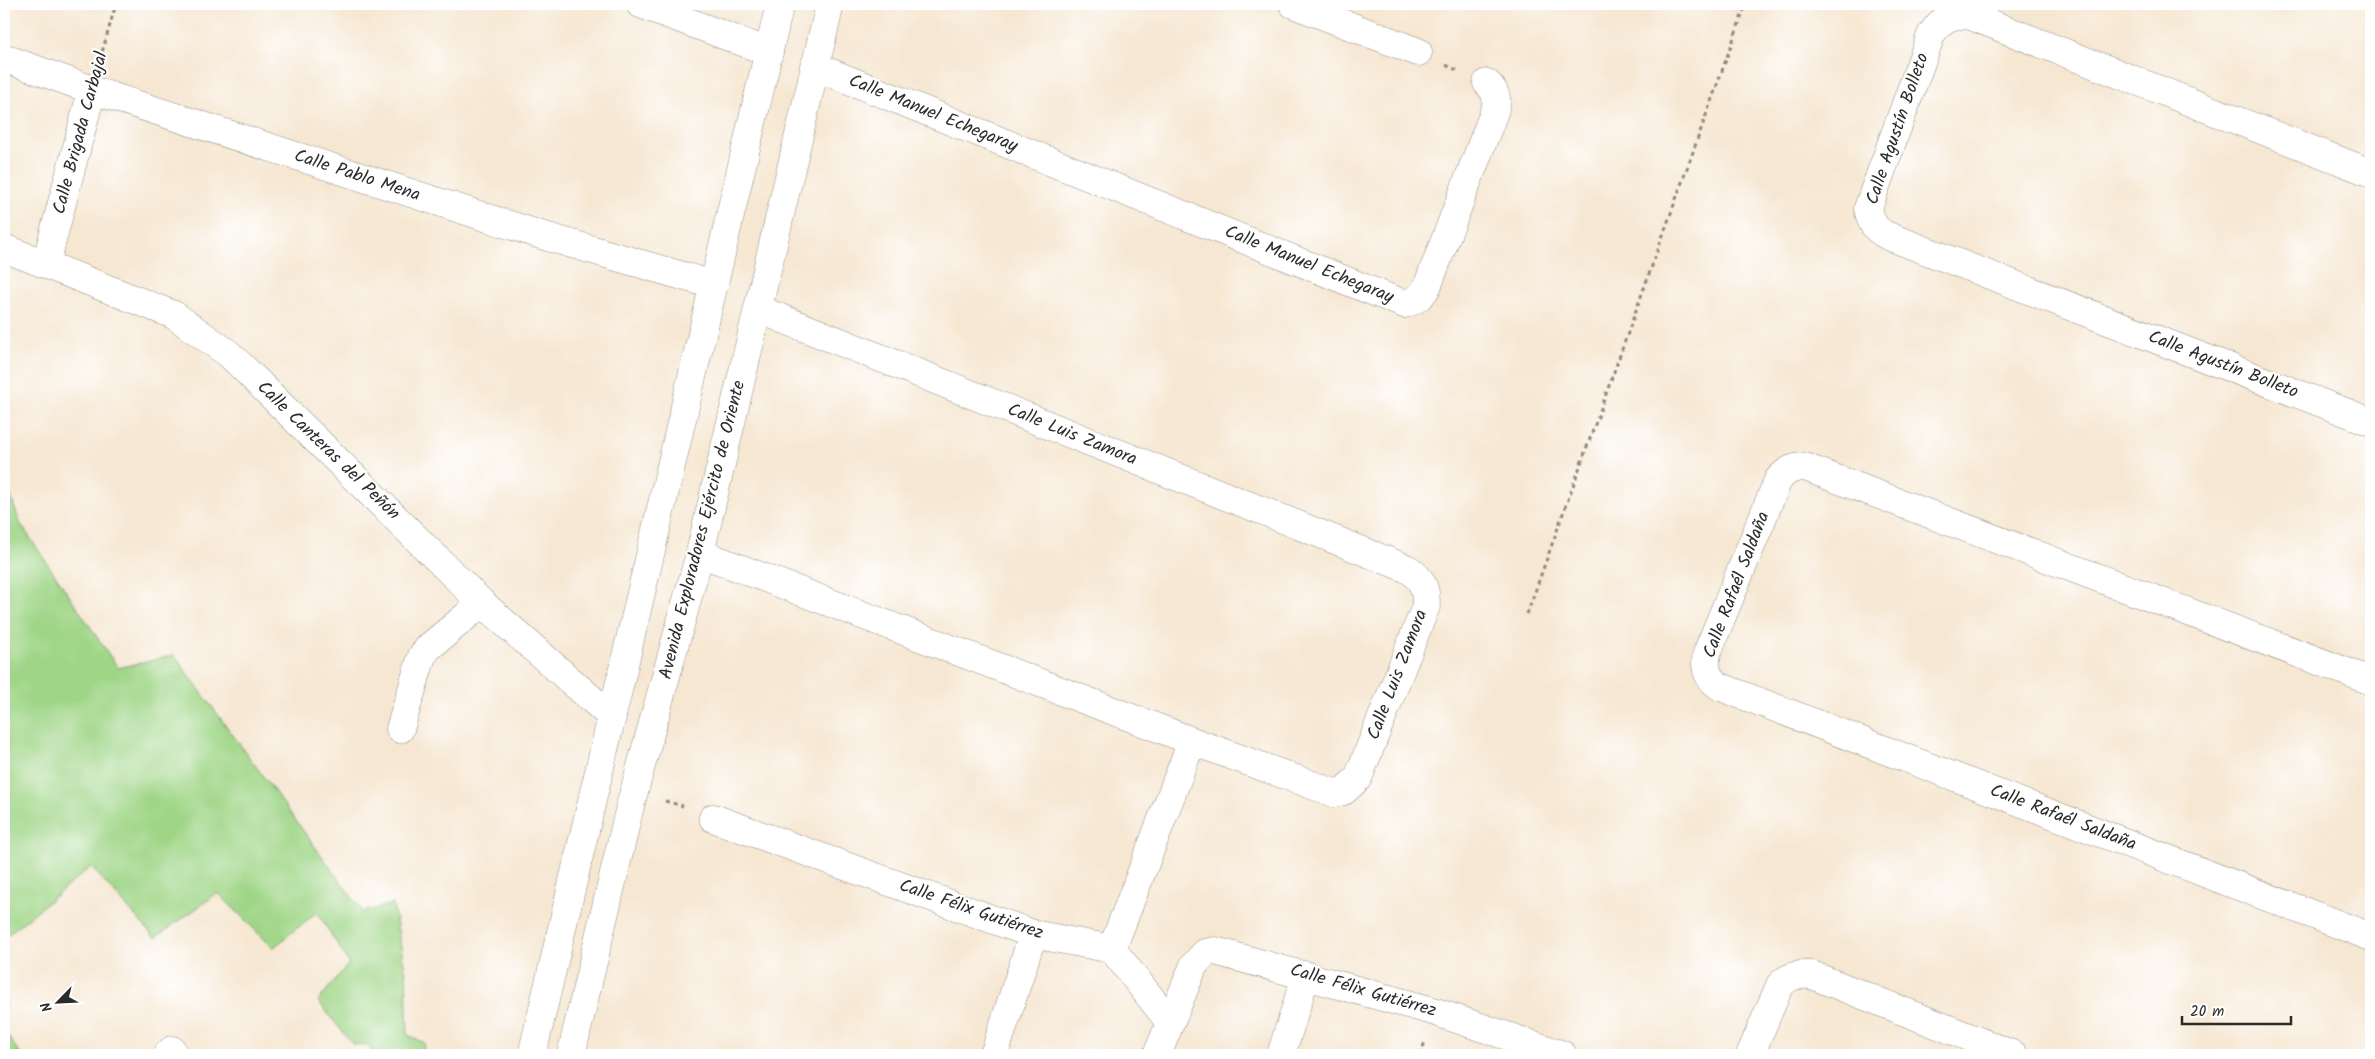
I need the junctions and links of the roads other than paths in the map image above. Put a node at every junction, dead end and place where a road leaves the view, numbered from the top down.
1 (640, 4) edge
2 (780, 4) edge
3 (830, 4) edge
4 (1293, 4) edge
5 (769, 52) junction
6 (1418, 52) road end
7 (4, 58) edge
8 (814, 66) junction
9 (1487, 83) road end
10 (92, 90) junction
11 (2371, 173) edge
12 (4, 248) edge
13 (46, 263) junction
14 (714, 285) junction
15 (758, 309) junction
16 (2371, 422) edge
17 (700, 553) junction
18 (482, 603) junction
19 (2371, 681) edge
20 (612, 717) junction
21 (400, 729) dead end
22 (1192, 741) junction
23 (713, 818) road end
24 (1033, 934) junction
25 (2371, 936) edge
26 (1112, 949) junction
27 (1306, 975) junction
28 (1169, 1021) junction
29 (540, 1029) junction
30 (573, 1047) edge
31 (532, 1055) edge
32 (994, 1055) edge
33 (1157, 1055) edge
34 (1281, 1055) edge
35 (1563, 1055) edge
36 (1750, 1055) edge
37 (2014, 1055) edge

1 - 5 street
2 - 5 street
3 - 8 street, Avenida Exploradores Ejército de Oriente
4 - 6 street
5 - 14 street
7 - 10 street, Calle Pablo Mena
8 - 9 street, Calle Manuel Echegaray
8 - 15 street, Avenida Exploradores Ejército de Oriente
10 - 13 street, Calle Brigada Carbajal
10 - 14 street, Calle Pablo Mena
11 - 16 street, Calle Agustín Bolleto
12 - 13 street, Calle Canteras del Peñón
13 - 18 street, Calle Canteras del Peñón
14 - 20 street
15 - 17 street, Avenida Exploradores Ejército de Oriente
15 - 22 street, Calle Luis Zamora
17 - 22 street, Calle Luis Zamora
17 - 30 street, Avenida Exploradores Ejército de Oriente
18 - 20 street, Calle Canteras del Peñón
18 - 21 street
19 - 25 street, Calle Rafaél Saldaña
20 - 29 street
22 - 26 street
23 - 24 street, Calle Félix Gutiérrez
24 - 26 street, Calle Félix Gutiérrez
24 - 32 street
26 - 28 street
27 - 28 street, Calle Félix Gutiérrez
27 - 34 street
27 - 35 street, Calle Félix Gutiérrez
28 - 33 street, Calle Félix Gutiérrez
29 - 30 street
29 - 31 street
36 - 37 street

